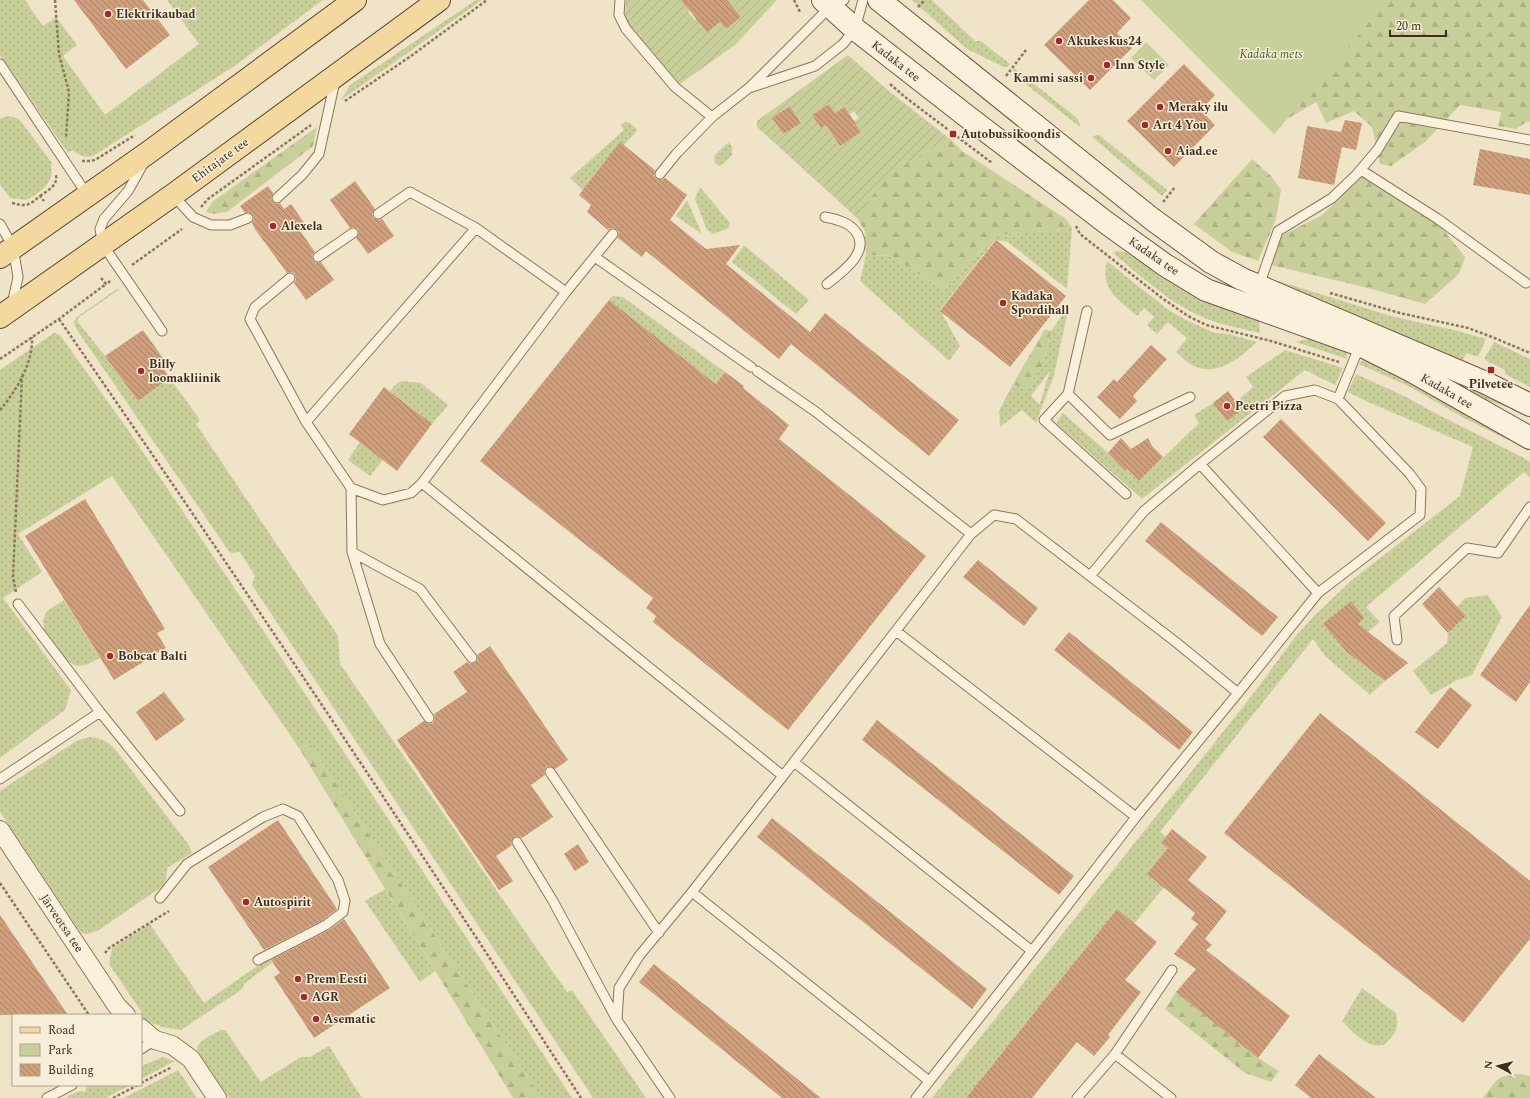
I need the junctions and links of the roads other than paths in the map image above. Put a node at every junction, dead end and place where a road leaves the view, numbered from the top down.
1 (355, 0) edge
2 (439, 0) edge
3 (620, 0) edge
4 (863, 0) edge
5 (879, 0) edge
6 (832, 2) edge
7 (855, 29) junction
8 (1, 66) edge
9 (337, 74) junction
10 (750, 87) junction
11 (712, 117) junction
12 (1530, 140) edge
13 (149, 152) junction
14 (1361, 170) junction
15 (660, 174) dead end
16 (1100, 177) junction
17 (1063, 189) junction
18 (172, 195) junction
19 (88, 196) junction
20 (277, 198) dead end
21 (1157, 210) junction
22 (378, 214) dead end
23 (825, 217) dead end
24 (248, 218) dead end
25 (0, 224) edge
26 (1108, 224) junction
27 (476, 228) junction
28 (353, 233) dead end
29 (613, 234) dead end
30 (103, 245) junction
31 (7, 252) edge
32 (318, 257) dead end
33 (595, 257) junction
34 (290, 278) dead end
35 (1526, 283) dead end
36 (827, 284) dead end
37 (566, 292) junction
38 (1268, 301) junction
39 (1087, 311) dead end
40 (5, 314) edge
41 (162, 331) dead end
42 (1360, 345) junction
43 (1068, 394) junction
44 (1190, 397) dead end
45 (1338, 399) junction
46 (1530, 405) edge
47 (306, 422) junction
48 (1530, 438) edge
49 (1200, 464) junction
50 (422, 483) junction
51 (351, 488) junction
52 (1126, 494) dead end
53 (1530, 507) edge
54 (971, 534) junction
55 (352, 552) junction
56 (1090, 576) junction
57 (1318, 593) junction
58 (18, 604) road end
59 (896, 630) junction
60 (1397, 640) dead end
61 (472, 658) dead end
62 (1238, 693) junction
63 (100, 712) junction
64 (429, 718) dead end
65 (794, 762) junction
66 (550, 772) dead end
67 (783, 776) junction
68 (0, 780) edge
69 (180, 811) dead end
70 (1136, 817) junction
71 (0, 830) edge
72 (517, 842) dead end
73 (692, 892) junction
74 (160, 898) dead end
75 (659, 933) junction
76 (1032, 951) junction
77 (258, 960) dead end
78 (1172, 970) dead end
79 (125, 1014) edge
80 (617, 1020) junction
81 (142, 1030) edge
82 (148, 1045) edge
83 (1115, 1054) junction
84 (929, 1081) junction
85 (70, 1086) edge
86 (47, 1098) edge
87 (216, 1098) edge
88 (670, 1098) edge
89 (916, 1098) edge
90 (1077, 1098) edge
91 (1171, 1098) edge

1 - 13 main road
2 - 9 main road, Ehitajate tee
3 - 11 lane
4 - 7 lane
5 - 16 main road, Kadaka tee
6 - 7 main road, Kadaka tee
6 - 10 lane
7 - 10 lane
7 - 17 main road, Kadaka tee
8 - 19 lane
9 - 18 main road, Ehitajate tee
9 - 20 lane
10 - 11 lane
11 - 15 lane
12 - 14 lane
13 - 19 main road
13 - 30 lane
14 - 35 lane
14 - 38 lane
16 - 17 main road
16 - 21 main road, Kadaka tee
17 - 26 main road, Kadaka tee
18 - 24 lane
18 - 30 main road, Ehitajate tee
19 - 31 main road
21 - 26 main road
21 - 38 main road, Kadaka tee
22 - 27 lane
23 - 36 lane
25 - 31 lane
26 - 38 main road, Kadaka tee
27 - 37 lane
27 - 47 lane
28 - 32 lane
29 - 33 lane
30 - 40 main road, Ehitajate tee
30 - 41 lane
31 - 40 lane
33 - 37 lane
33 - 54 lane
34 - 47 lane
37 - 50 lane
38 - 42 main road, Kadaka tee
38 - 46 main road, Kadaka tee
39 - 43 lane
42 - 45 lane
42 - 48 main road, Kadaka tee
43 - 44 lane
43 - 52 lane
45 - 49 lane
45 - 57 lane
47 - 51 lane
49 - 56 lane
49 - 57 lane
50 - 51 lane
50 - 67 lane
51 - 55 lane
53 - 60 lane
54 - 56 lane
54 - 59 lane
55 - 61 lane
55 - 64 lane
56 - 62 lane
57 - 62 lane
58 - 63 lane
59 - 65 lane
59 - 70 lane
62 - 70 lane
63 - 68 lane
63 - 69 lane
65 - 67 lane
65 - 76 lane
66 - 75 lane
67 - 73 lane
70 - 76 lane
71 - 79 street, Järveotsa tee
72 - 80 lane
73 - 75 lane
73 - 84 lane
74 - 77 lane
75 - 80 lane
76 - 84 lane
78 - 83 lane
80 - 88 lane
81 - 82 street
82 - 87 street
83 - 90 lane
83 - 91 lane
84 - 89 lane
85 - 86 lane

